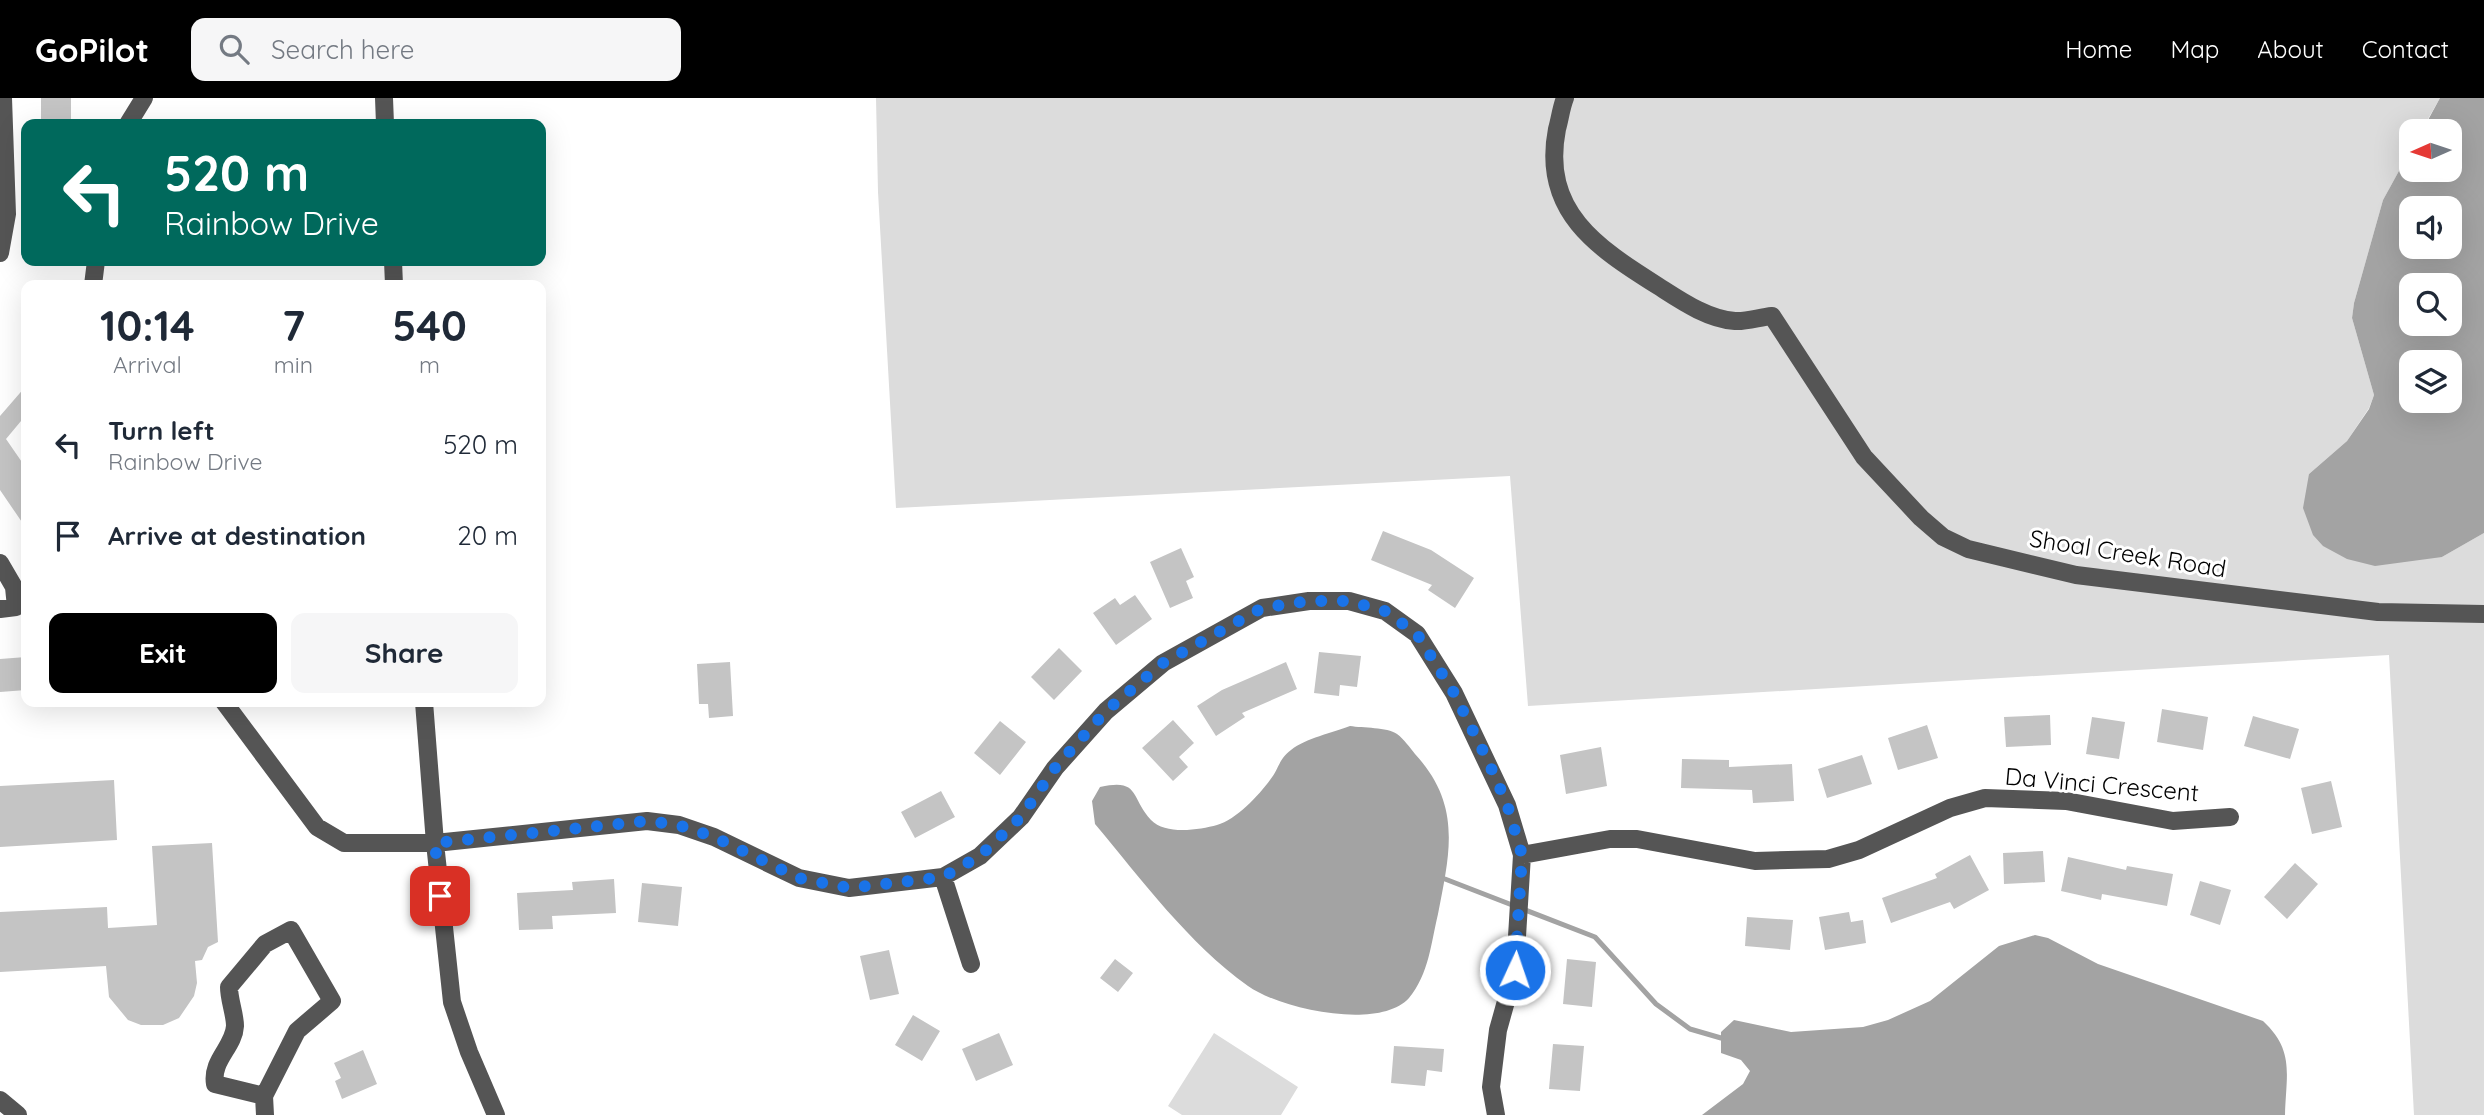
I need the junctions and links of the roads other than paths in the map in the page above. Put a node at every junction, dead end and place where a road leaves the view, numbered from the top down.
1 (3, 98) edge
2 (144, 98) edge
3 (384, 98) edge
4 (1565, 98) edge
5 (131, 119) edge
6 (385, 119) edge
7 (4, 213) edge
8 (0, 253) edge
9 (0, 563) edge
10 (0, 609) edge
11 (2484, 614) edge
12 (228, 707) edge
13 (424, 707) edge
14 (2230, 817) dead end
15 (435, 843) junction
16 (1522, 855) junction
17 (943, 877) junction
18 (971, 964) dead end
19 (264, 1097) junction
20 (0, 1100) edge
21 (18, 1115) edge
22 (265, 1115) edge
23 (496, 1115) edge
24 (1496, 1115) edge

1 - 7 street
2 - 5 street
3 - 6 street
4 - 11 street, Shoal Creek Road
7 - 8 street
9 - 10 street
12 - 15 street
13 - 15 street
14 - 16 street, Da Vinci Crescent
15 - 17 street
15 - 23 street
16 - 17 street
16 - 24 street
17 - 18 street
19 - 19 street
19 - 22 street
20 - 21 street

